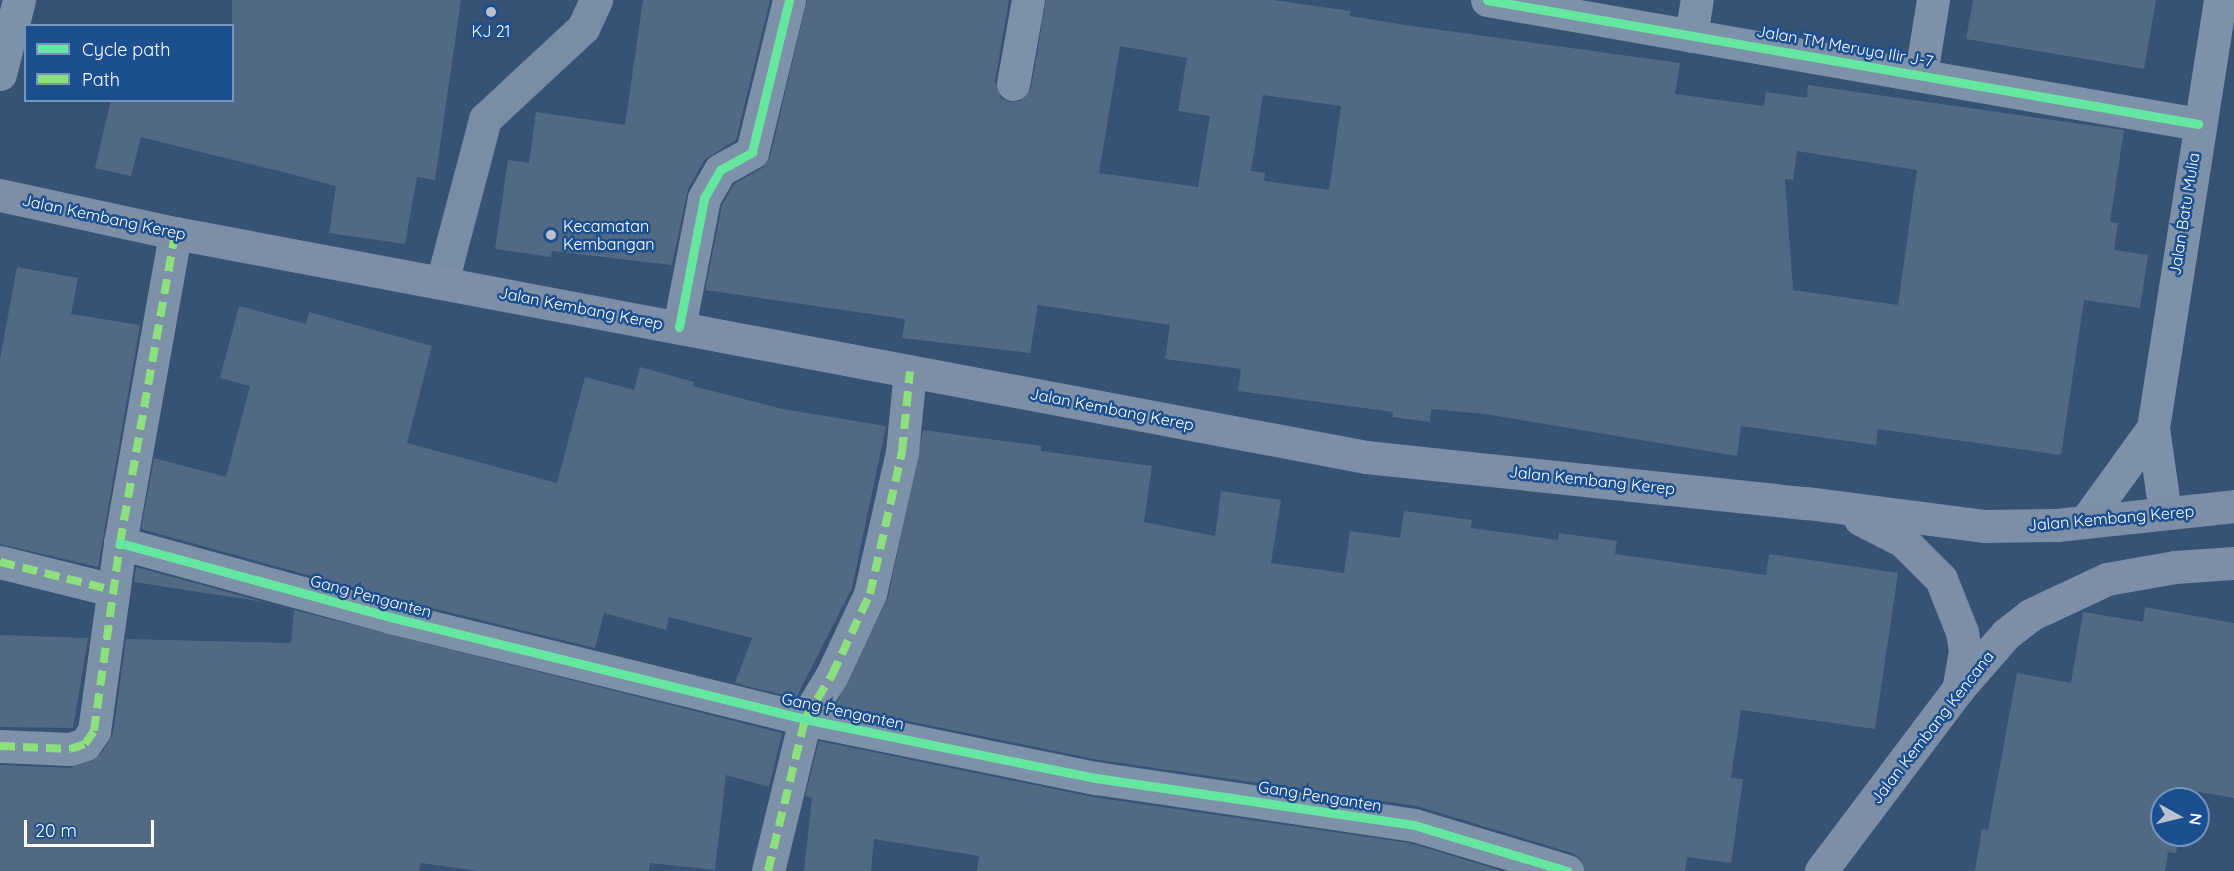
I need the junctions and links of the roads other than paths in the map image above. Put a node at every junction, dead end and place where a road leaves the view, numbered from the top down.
1 (19, 0) edge
2 (596, 0) edge
3 (789, 0) edge
4 (1028, 0) edge
5 (1487, 0) edge
6 (1697, 0) edge
7 (1934, 0) edge
8 (2220, 0) edge
9 (1691, 36) junction
10 (0, 74) edge
11 (1921, 74) junction
12 (1013, 84) dead end
13 (2198, 124) junction
14 (0, 195) edge
15 (175, 232) junction
16 (442, 282) junction
17 (679, 327) junction
18 (910, 371) junction
19 (2152, 428) junction
20 (1807, 502) junction
21 (2234, 506) edge
22 (2165, 513) junction
23 (2085, 522) junction
24 (120, 543) junction
25 (0, 562) edge
26 (2234, 563) edge
27 (112, 590) junction
28 (1958, 689) junction
29 (805, 720) junction
30 (0, 746) edge
31 (768, 871) edge
32 (1566, 871) edge
33 (1821, 871) edge

1 - 10 street
2 - 16 street
3 - 17 street
4 - 12 street
5 - 9 street, Jalan TM Meruya Ilir J-7
6 - 9 street
7 - 11 street
8 - 13 street, Jalan Batu Mulia
9 - 11 street, Jalan TM Meruya Ilir J-7
11 - 13 street, Jalan TM Meruya Ilir J-7
13 - 19 street, Jalan Batu Mulia
14 - 15 main road, Jalan Kembang Kerep
15 - 16 main road, Jalan Kembang Kerep
15 - 24 street
16 - 17 main road, Jalan Kembang Kerep
17 - 18 main road, Jalan Kembang Kerep
18 - 20 main road, Jalan Kembang Kerep
18 - 29 street
19 - 22 street, Jalan Batu Mulia
19 - 23 street, Jalan Batu Mulia
20 - 23 main road, Jalan Kembang Kerep
20 - 28 main road
21 - 22 main road, Jalan Kembang Kerep
22 - 23 main road, Jalan Kembang Kerep
24 - 27 street
24 - 29 street, Gang Penganten
25 - 27 street
26 - 28 main road, Jalan Kembang Kencana
27 - 30 street
28 - 33 main road, Jalan Kembang Kencana
29 - 31 street
29 - 32 street, Gang Penganten

